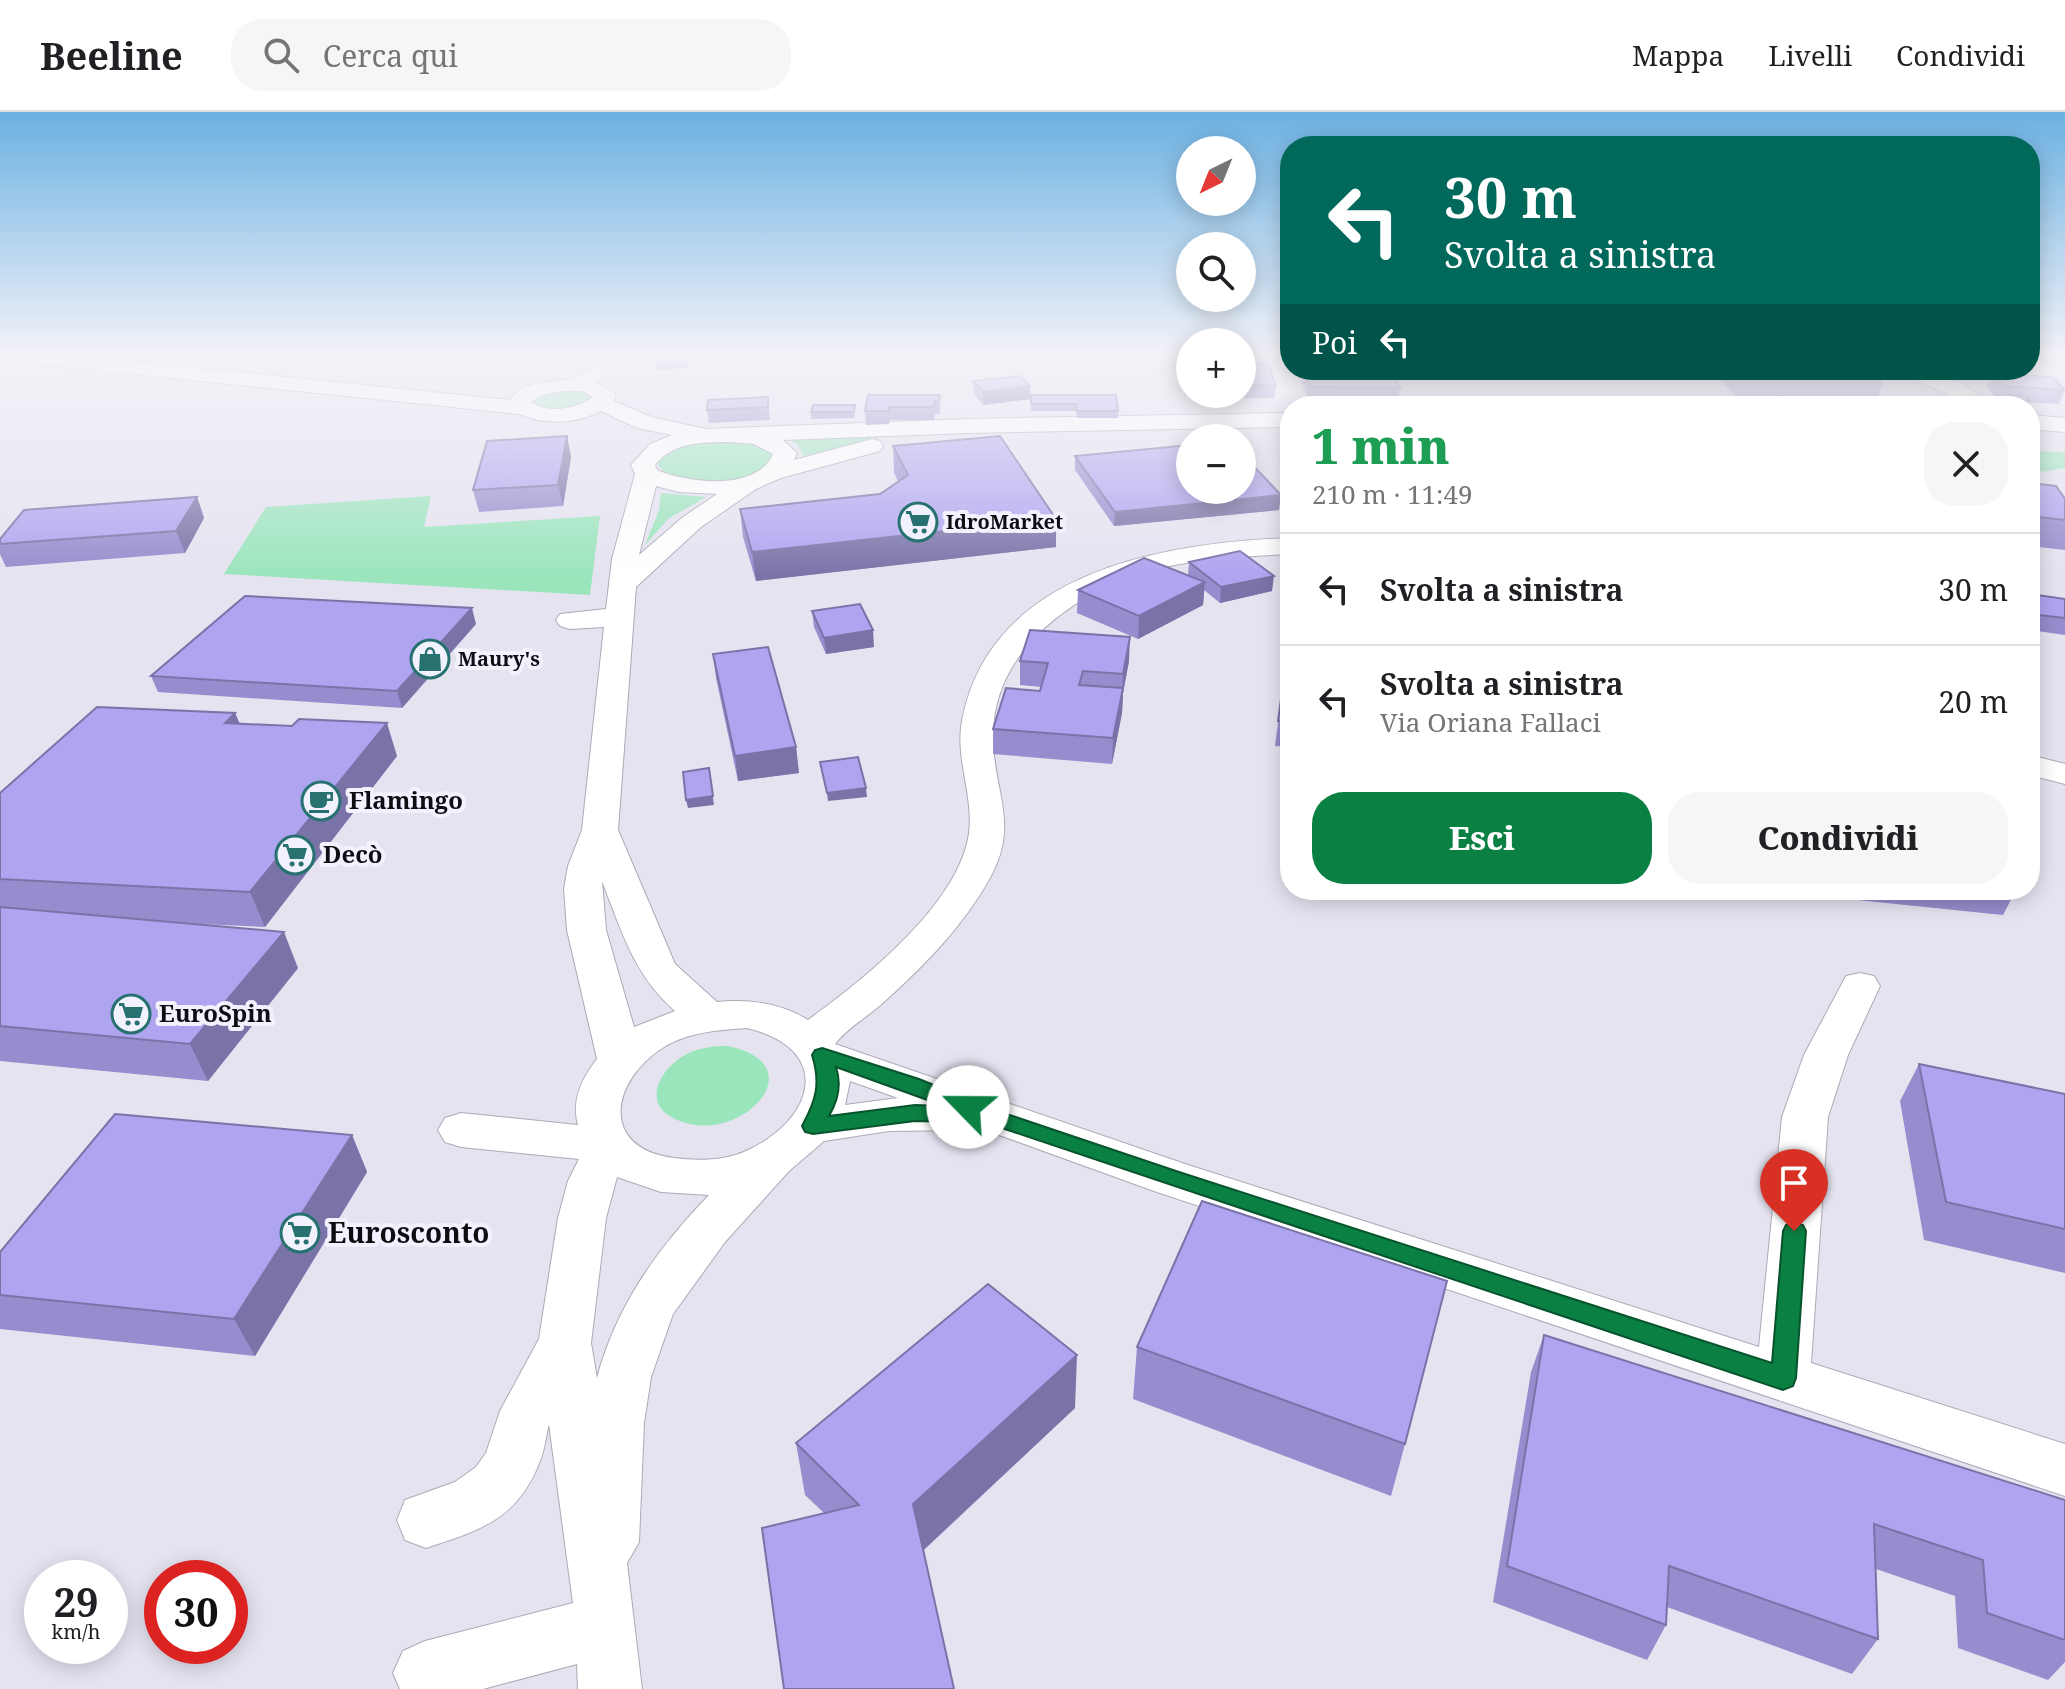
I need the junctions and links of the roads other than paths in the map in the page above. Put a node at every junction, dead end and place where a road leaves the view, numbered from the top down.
1 (631, 430) edge
2 (684, 430) edge
3 (879, 430) edge
4 (952, 430) edge
5 (1004, 430) edge
6 (1176, 431) edge
7 (716, 435) junction
8 (744, 435) junction
9 (647, 465) junction
10 (765, 476) junction
11 (1280, 547) edge
12 (623, 584) junction
13 (620, 617) junction
14 (570, 620) dead end
15 (2040, 768) edge
16 (2065, 774) edge
17 (600, 830) junction
18 (1860, 986) dead end
19 (707, 1016) junction
20 (816, 1047) junction
21 (619, 1059) junction
22 (988, 1115) junction
23 (461, 1130) dead end
24 (603, 1131) junction
25 (794, 1142) junction
26 (565, 1343) junction
27 (1783, 1378) junction
28 (2065, 1470) edge
29 (426, 1520) dead end
30 (604, 1617) junction
31 (425, 1673) dead end
32 (610, 1689) edge

1 - 9 street
2 - 7 street
3 - 8 street
4 - 10 street
5 - 6 street
7 - 8 street
7 - 9 street
8 - 10 street
9 - 10 street
9 - 12 street
10 - 12 street
11 - 20 street
12 - 13 street
13 - 14 street
13 - 17 street
15 - 16 street
17 - 19 street
17 - 21 street
18 - 27 street
19 - 20 street
19 - 21 street
20 - 22 street
20 - 25 street
21 - 24 street
22 - 25 street
22 - 27 street
23 - 24 street
24 - 25 street
24 - 26 street
25 - 30 street
26 - 29 street
26 - 30 street
27 - 28 street
30 - 31 street
30 - 32 street

